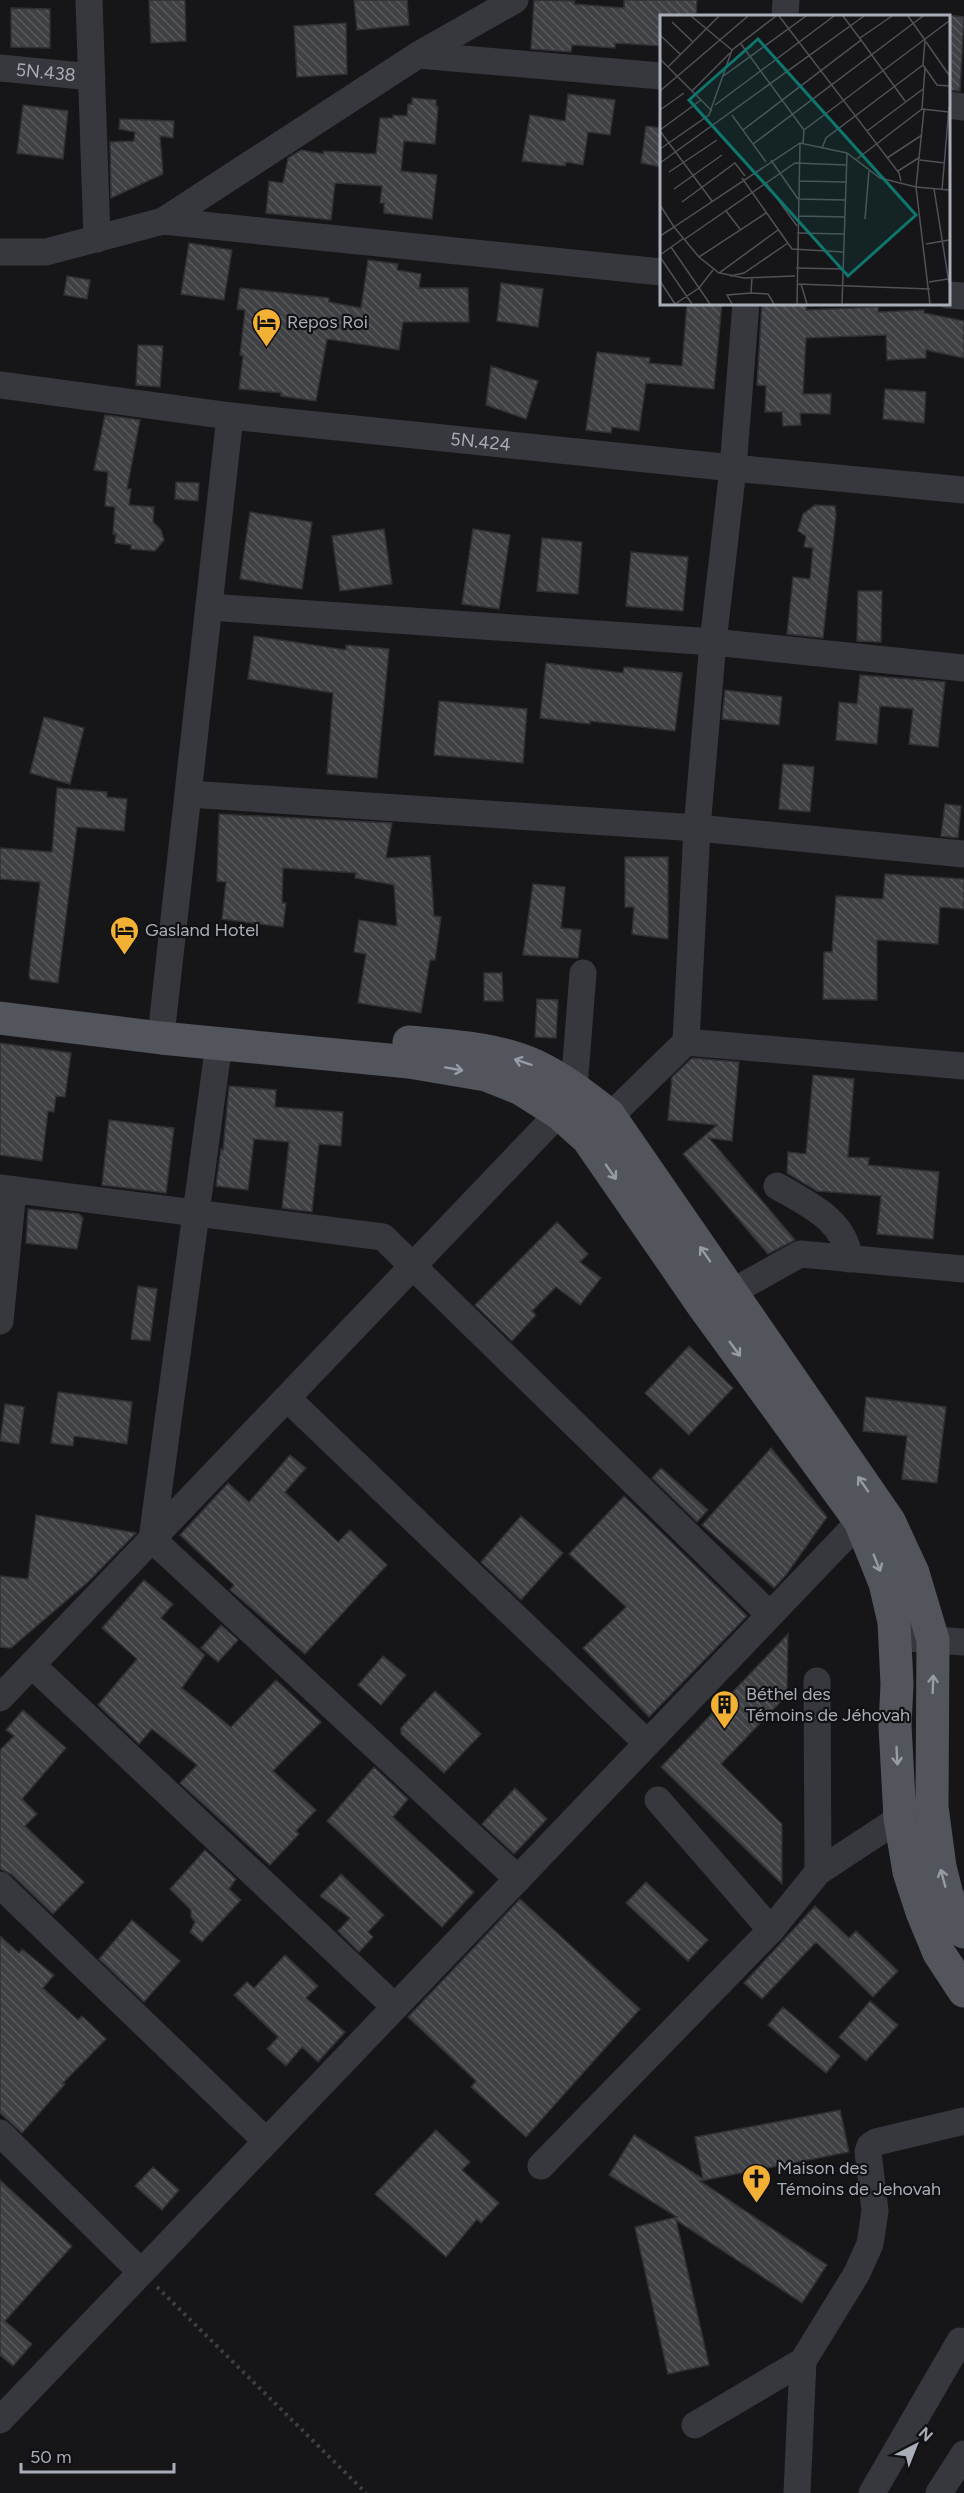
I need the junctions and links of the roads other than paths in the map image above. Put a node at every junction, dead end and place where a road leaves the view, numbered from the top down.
1 (89, 0) edge
2 (515, 0) edge
3 (786, 0) edge
4 (785, 15) edge
5 (418, 55) junction
6 (0, 68) edge
7 (92, 76) junction
8 (660, 76) edge
9 (949, 105) edge
10 (964, 106) edge
11 (163, 220) junction
12 (97, 239) junction
13 (0, 252) edge
14 (660, 272) edge
15 (949, 295) edge
16 (964, 296) edge
17 (746, 304) edge
18 (0, 385) edge
19 (230, 416) junction
20 (733, 468) junction
21 (964, 489) edge
22 (209, 607) junction
23 (713, 642) junction
24 (964, 668) edge
25 (189, 794) junction
26 (697, 828) junction
27 (964, 854) edge
28 (583, 973) dead end
29 (0, 996) edge
30 (0, 1018) edge
31 (163, 1018) junction
32 (686, 1042) junction
33 (219, 1043) junction
34 (964, 1066) edge
35 (567, 1101) junction
36 (609, 1115) junction
37 (588, 1139) junction
38 (777, 1186) dead end
39 (6, 1189) edge
40 (197, 1213) junction
41 (849, 1259) junction
42 (413, 1266) junction
43 (964, 1269) edge
44 (718, 1299) junction
45 (0, 1321) edge
46 (287, 1398) junction
47 (860, 1521) junction
48 (152, 1539) junction
49 (770, 1615) junction
50 (894, 1637) junction
51 (948, 1641) edge
52 (32, 1665) junction
53 (817, 1681) dead end
54 (0, 1698) edge
55 (647, 1743) junction
56 (658, 1800) dead end
57 (900, 1818) junction
58 (819, 1872) junction
59 (518, 1879) junction
60 (0, 1886) edge
61 (771, 1930) junction
62 (964, 1932) edge
63 (964, 1991) edge
64 (395, 2007) junction
65 (964, 2121) edge
66 (0, 2133) edge
67 (266, 2141) junction
68 (541, 2166) dead end
69 (141, 2272) junction
70 (964, 2342) edge
71 (802, 2361) junction
72 (4, 2406) edge
73 (695, 2425) dead end
74 (964, 2454) edge
75 (797, 2493) edge
76 (872, 2493) edge
77 (939, 2493) edge

1 - 7 street
2 - 5 street
3 - 4 street
5 - 8 street
5 - 11 street
6 - 7 street, 5N.438
7 - 12 street
9 - 10 street
11 - 12 street
11 - 14 street
12 - 13 street
15 - 16 street
17 - 20 street
18 - 19 street, 5N.424
19 - 20 street, 5N.424
19 - 22 street
20 - 21 street, 5N.424
20 - 23 street
22 - 23 street
22 - 25 street
23 - 24 street
23 - 26 street
25 - 26 street
25 - 31 street
26 - 27 street
26 - 32 street
28 - 35 street
29 - 31 main road
30 - 33 main road
35 -> 31 main road
32 - 34 street
32 - 36 street
33 -> 35 main road
33 - 40 street
35 - 36 main road
35 - 37 main road
35 - 42 street
36 - 37 street
44 -> 36 main road
37 -> 44 main road
38 - 41 street
39 - 40 street
39 - 45 street
40 - 42 street
40 - 48 street
41 - 43 street
41 - 44 street
42 - 46 street
42 - 49 street
44 -> 47 main road
51 -> 44 main road
46 - 48 street
46 - 55 street
47 - 49 street
47 -> 50 main road
48 - 52 street
48 - 59 street
49 - 55 street
50 - 51 street
50 -> 57 main road
62 -> 51 main road
52 - 54 street
52 - 64 street
53 - 58 street
55 - 59 street
56 - 61 street
57 - 58 street
57 - 63 main road
58 - 61 street
59 - 64 street
60 - 67 street
61 - 68 street
64 - 67 street
65 - 71 street
66 - 69 street
67 - 69 street
69 - 72 street
70 - 76 street
71 - 73 street
71 - 75 street
74 - 77 street

